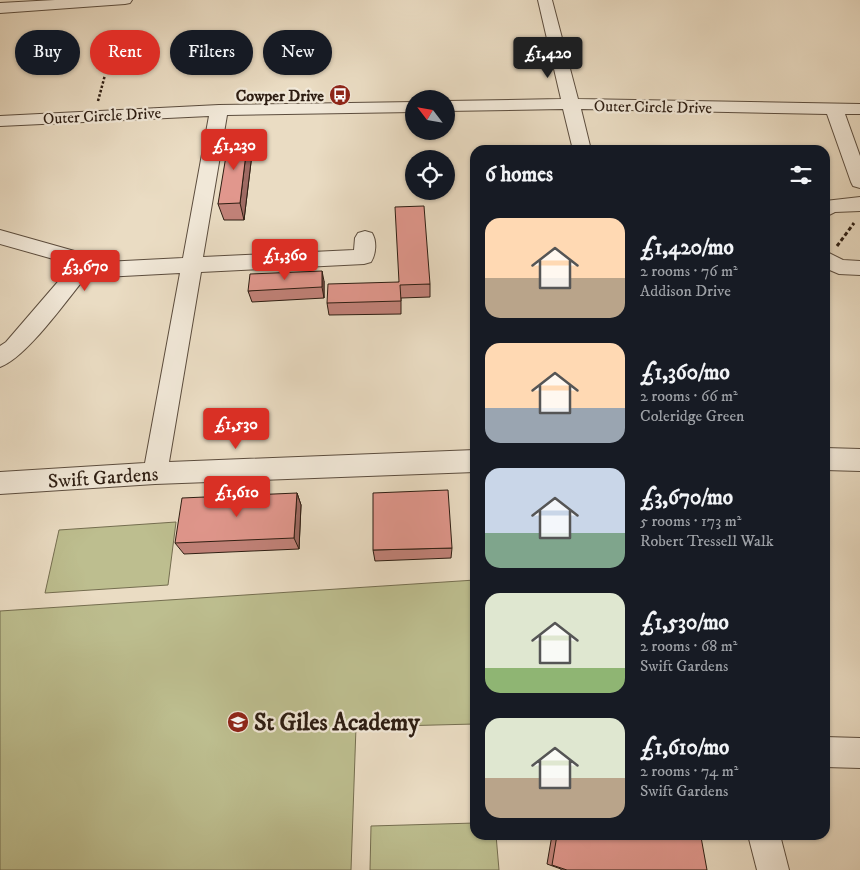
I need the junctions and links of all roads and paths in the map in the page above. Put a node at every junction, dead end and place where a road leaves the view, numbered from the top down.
1 (125, 0) edge
2 (545, 0) edge
3 (0, 8) edge
4 (105, 75) dead end
5 (102, 88) dead end
6 (570, 104) junction
7 (455, 106) edge
8 (405, 107) edge
9 (834, 108) junction
10 (860, 109) edge
11 (218, 110) junction
12 (0, 121) edge
13 (581, 145) edge
14 (860, 182) edge
15 (830, 207) edge
16 (857, 213) edge
17 (0, 237) edge
18 (830, 252) edge
19 (830, 261) edge
20 (192, 265) junction
21 (860, 268) edge
22 (79, 271) junction
23 (365, 278) dead end
24 (0, 358) edge
25 (830, 459) edge
26 (860, 460) edge
27 (470, 461) edge
28 (155, 473) junction
29 (0, 483) edge
30 (830, 752) edge
31 (860, 753) edge
32 (765, 840) edge
33 (773, 870) edge

1 - 3 street
2 - 6 street
4 - 5 path
6 - 7 street, Outer Circle Drive
6 - 9 street, Outer Circle Drive
6 - 13 street
8 - 11 street, Outer Circle Drive
9 - 10 street, Outer Circle Drive
9 - 14 street
11 - 12 street, Outer Circle Drive
11 - 20 street
15 - 16 street
16 - 18 path
17 - 22 street
19 - 21 street
20 - 22 street
20 - 23 street
20 - 28 street
22 - 24 street
25 - 26 street
27 - 28 street, Swift Gardens
28 - 29 street, Swift Gardens
30 - 31 street
32 - 33 street

